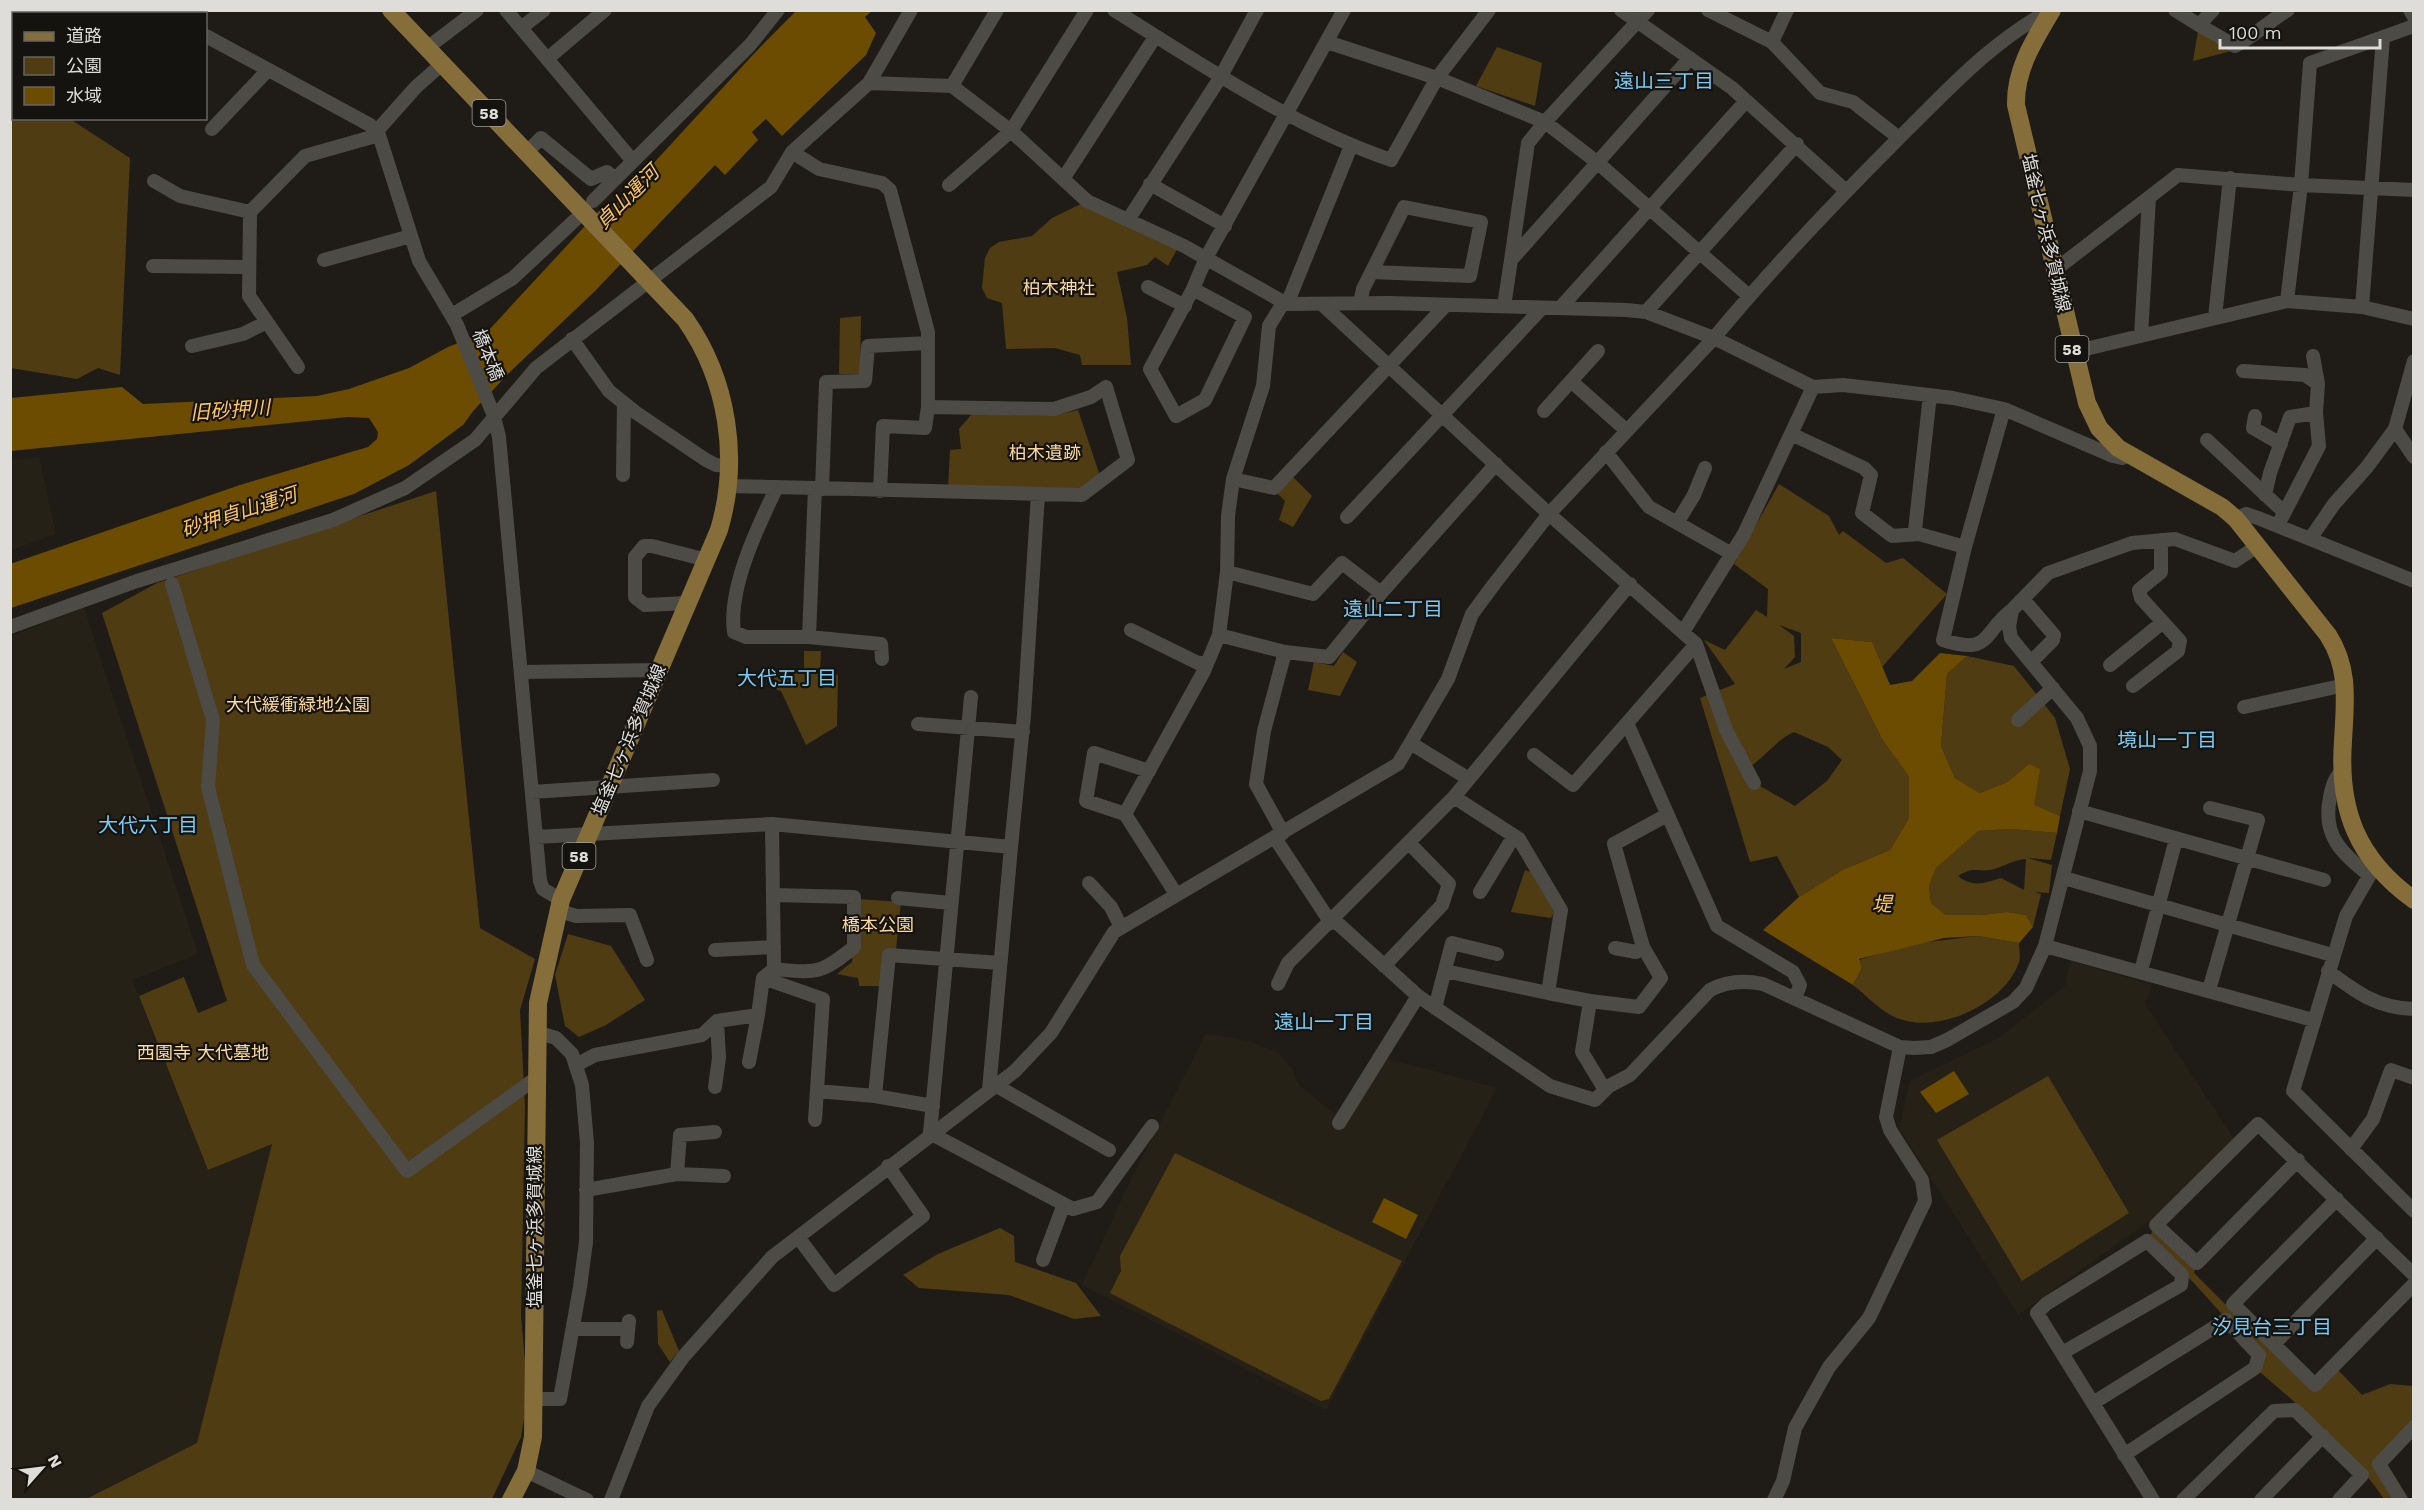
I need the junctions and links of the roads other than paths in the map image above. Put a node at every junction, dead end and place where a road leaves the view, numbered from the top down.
1 (391, 10) edge
2 (477, 10) edge
3 (506, 10) edge
4 (544, 10) edge
5 (605, 10) edge
6 (778, 10) edge
7 (911, 10) edge
8 (997, 10) edge
9 (1088, 10) edge
10 (1114, 10) edge
11 (1257, 10) edge
12 (1344, 10) edge
13 (1469, 10) edge
14 (1621, 10) edge
15 (1648, 10) edge
16 (1708, 10) edge
17 (1787, 10) edge
18 (2051, 10) edge
19 (2175, 10) edge
20 (2213, 10) edge
21 (2288, 10) edge
22 (2410, 10) edge
23 (1131, 15) edge
24 (1484, 15) edge
25 (2414, 17) edge
26 (1637, 23) junction
27 (2199, 25) junction
28 (2414, 26) edge
29 (521, 28) junction
30 (207, 37) edge
31 (1155, 37) junction
32 (2383, 38) junction
33 (1327, 42) junction
34 (1772, 42) junction
35 (427, 48) junction
36 (1690, 58) junction
37 (547, 59) junction
38 (442, 64) junction
39 (268, 70) junction
40 (1220, 78) junction
41 (1437, 78) junction
42 (869, 83) junction
43 (952, 86) junction
44 (1746, 100) junction
45 (1287, 114) junction
46 (1545, 122) junction
47 (212, 129) dead end
48 (1011, 131) junction
49 (377, 134) junction
50 (1899, 138) junction
51 (1797, 144) junction
52 (1351, 146) junction
53 (527, 152) junction
54 (792, 152) junction
55 (632, 160) junction
56 (1598, 163) junction
57 (614, 178) junction
58 (2230, 178) junction
59 (1063, 179) junction
60 (154, 181) dead end
61 (1150, 184) junction
62 (949, 185) dead end
63 (2301, 185) junction
64 (2372, 189) junction
65 (2414, 190) edge
66 (1846, 191) junction
67 (2149, 198) junction
68 (1648, 207) junction
69 (250, 212) junction
70 (585, 212) junction
71 (1128, 220) junction
72 (1225, 226) junction
73 (411, 236) junction
74 (1699, 251) junction
75 (1206, 258) junction
76 (324, 260) dead end
77 (1511, 260) junction
78 (153, 266) dead end
79 (249, 267) junction
80 (2055, 270) junction
81 (1372, 272) junction
82 (651, 281) junction
83 (1148, 286) dead end
84 (1193, 289) junction
85 (1749, 296) junction
86 (2287, 301) junction
87 (1285, 303) junction
88 (1360, 303) junction
89 (1446, 305) junction
90 (1185, 306) junction
91 (1324, 306) junction
92 (1504, 306) junction
93 (1561, 307) junction
94 (2362, 307) junction
95 (1542, 308) junction
96 (1646, 312) junction
97 (2215, 318) junction
98 (2414, 319) edge
99 (454, 320) junction
100 (267, 322) junction
101 (2141, 336) junction
102 (1714, 338) junction
103 (572, 339) junction
104 (928, 343) junction
105 (192, 346) dead end
106 (1598, 351) dead end
107 (2073, 352) junction
108 (2313, 356) dead end
109 (2414, 361) edge
110 (298, 367) dead end
111 (1389, 367) junction
112 (2243, 371) dead end
113 (1571, 381) junction
114 (2318, 384) junction
115 (1813, 387) junction
116 (1930, 395) junction
117 (624, 403) junction
118 (928, 407) junction
119 (2004, 409) junction
120 (1544, 411) dead end
121 (2316, 413) junction
122 (494, 416) junction
123 (1443, 416) junction
124 (2255, 416) dead end
125 (2414, 423) edge
126 (2397, 424) junction
127 (1627, 431) junction
128 (1791, 434) junction
129 (2206, 440) dead end
130 (2280, 444) junction
131 (1606, 452) junction
132 (2129, 455) junction
133 (2414, 457) edge
134 (1496, 464) junction
135 (729, 466) junction
136 (1705, 468) dead end
137 (623, 475) dead end
138 (1233, 479) junction
139 (728, 486) junction
140 (776, 489) junction
141 (818, 489) junction
142 (880, 491) junction
143 (1038, 494) junction
144 (2265, 495) junction
145 (1549, 514) junction
146 (1347, 517) dead end
147 (2281, 518) junction
148 (2236, 519) junction
149 (1677, 523) junction
150 (1919, 534) junction
151 (2310, 539) junction
152 (2162, 540) junction
153 (2259, 545) junction
154 (1965, 547) junction
155 (1732, 554) junction
156 (707, 560) junction
157 (1227, 572) junction
158 (2414, 580) edge
159 (172, 584) dead end
160 (1630, 584) junction
161 (1381, 593) junction
162 (2023, 599) junction
163 (689, 603) junction
164 (2012, 610) junction
165 (2163, 622) junction
166 (10, 627) edge
167 (1131, 630) dead end
168 (1683, 632) junction
169 (1220, 635) junction
170 (809, 637) junction
171 (1696, 644) junction
172 (1285, 652) junction
173 (882, 659) dead end
174 (2031, 662) junction
175 (1207, 663) junction
176 (2110, 665) dead end
177 (660, 670) junction
178 (522, 672) junction
179 (2345, 685) junction
180 (2133, 686) dead end
181 (2053, 688) junction
182 (971, 697) dead end
183 (2244, 707) dead end
184 (2018, 720) dead end
185 (1627, 723) junction
186 (918, 724) dead end
187 (969, 728) junction
188 (1023, 732) junction
189 (1412, 744) junction
190 (1534, 755) dead end
191 (1149, 771) junction
192 (2341, 772) junction
193 (1469, 779) junction
194 (713, 780) dead end
195 (1754, 783) dead end
196 (610, 787) junction
197 (532, 792) junction
198 (1454, 797) junction
199 (2210, 808) dead end
200 (2079, 811) junction
201 (1125, 814) junction
202 (1667, 815) junction
203 (772, 824) junction
204 (2355, 831) junction
205 (589, 834) junction
206 (1279, 836) junction
207 (1514, 836) junction
208 (2332, 836) junction
209 (536, 837) junction
210 (2176, 838) junction
211 (956, 843) junction
212 (1409, 843) junction
213 (1011, 847) junction
214 (2248, 859) junction
215 (2372, 870) junction
216 (2064, 878) junction
217 (2324, 880) dead end
218 (1089, 883) dead end
219 (1480, 892) dead end
220 (1176, 894) junction
221 (773, 895) junction
222 (898, 898) dead end
223 (2414, 900) edge
224 (951, 903) junction
225 (559, 905) junction
226 (2158, 905) junction
227 (1332, 922) junction
228 (2227, 925) junction
229 (1121, 927) junction
230 (2045, 946) junction
231 (774, 947) junction
232 (1642, 947) junction
233 (1615, 948) dead end
234 (715, 950) dead end
235 (1497, 954) dead end
236 (2332, 955) junction
237 (946, 959) junction
238 (647, 960) dead end
239 (1000, 963) junction
240 (1384, 966) junction
241 (1445, 971) junction
242 (2141, 971) junction
243 (2328, 971) junction
244 (769, 973) junction
245 (1278, 984) dead end
246 (2209, 990) junction
247 (1548, 993) junction
248 (1418, 996) junction
249 (1795, 999) junction
250 (1590, 1002) junction
251 (1435, 1008) junction
252 (2414, 1009) edge
253 (758, 1015) junction
254 (2313, 1020) junction
255 (717, 1021) junction
256 (536, 1032) junction
257 (1900, 1047) junction
258 (749, 1062) dead end
259 (576, 1065) junction
260 (2414, 1078) edge
261 (535, 1079) junction
262 (715, 1087) dead end
263 (992, 1088) junction
264 (1605, 1090) junction
265 (817, 1091) junction
266 (875, 1096) junction
267 (933, 1107) junction
268 (815, 1120) dead end
269 (1339, 1123) dead end
270 (1152, 1126) dead end
271 (715, 1132) dead end
272 (930, 1133) junction
273 (2351, 1149) junction
274 (1109, 1150) dead end
275 (2298, 1160) junction
276 (888, 1166) junction
277 (677, 1173) junction
278 (724, 1176) dead end
279 (586, 1190) junction
280 (2337, 1199) junction
281 (1064, 1204) junction
282 (2412, 1208) edge
283 (798, 1237) junction
284 (2377, 1238) junction
285 (1043, 1260) dead end
286 (2414, 1275) edge
287 (2414, 1284) edge
288 (573, 1329) junction
289 (628, 1331) dead end
290 (2274, 1344) junction
291 (2062, 1353) junction
292 (535, 1399) junction
293 (2093, 1403) junction
294 (2414, 1427) edge
295 (2323, 1436) junction
296 (2124, 1455) junction
297 (526, 1471) junction
298 (511, 1500) edge
299 (587, 1500) edge
300 (611, 1500) edge
301 (1774, 1500) edge
302 (2153, 1500) edge
303 (2183, 1500) edge
304 (2261, 1500) edge
305 (2339, 1500) edge
306 (2401, 1500) edge

1 - 35 main road, 58
2 - 35 street
3 - 29 street
4 - 29 street
5 - 37 street
6 - 55 street
7 - 42 street
8 - 43 street
9 - 48 street
10 - 23 street
11 - 40 street
12 - 33 street
13 - 24 street
14 - 26 street
15 - 26 street
16 - 34 street
17 - 34 street
18 - 50 street
18 - 80 main road, 塩釜七ヶ浜多賀城線 / 58
19 - 27 street
20 - 27 street
21 - 27 street
22 - 25 street
23 - 31 street
24 - 41 street
26 - 36 street
26 - 46 street
28 - 32 street
29 - 37 street
30 - 39 street
31 - 40 street
31 - 59 street
32 - 63 street
32 - 64 street
33 - 41 street
33 - 45 street
34 - 50 street
35 - 38 main road, 58
36 - 44 street
36 - 56 street
37 - 55 street
38 - 49 street
38 - 53 main road, 58
39 - 47 street
39 - 49 street
40 - 45 street
40 - 61 street
41 - 46 street
41 - 52 street
42 - 43 street
42 - 54 street
43 - 48 street
44 - 51 street
44 - 68 street
45 - 52 street
45 - 72 street
46 - 56 street
46 - 77 street
48 - 59 street
48 - 62 street
49 - 69 street
49 - 73 street, 橋本橋
50 - 66 street
51 - 66 street
51 - 74 street
52 - 87 street
53 - 57 street
53 - 70 main road, 58
54 - 82 street
54 - 104 street
55 - 57 street
56 - 68 street
56 - 77 street
57 - 70 street
58 - 63 street
58 - 67 street
58 - 97 street
59 - 71 street
60 - 69 street
61 - 71 street
61 - 72 street
63 - 64 street
63 - 86 street
64 - 65 street
64 - 94 street
66 - 85 street
67 - 80 street
67 - 101 street
68 - 74 street
68 - 93 street
69 - 79 street
70 - 82 main road, 塩釜七ヶ浜多賀城線 / 58
70 - 99 street
71 - 75 street
72 - 75 street
73 - 76 street
73 - 99 street, 橋本橋
74 - 85 street
74 - 96 street
75 - 84 street
75 - 87 street
77 - 92 street
78 - 79 street
79 - 100 street
80 - 107 main road, 塩釜七ヶ浜多賀城線 / 58
81 - 81 street
81 - 88 street
82 - 103 street
82 - 135 main road, 塩釜七ヶ浜多賀城線 / 58
83 - 90 street
84 - 90 street
84 - 90 street
85 - 102 street
86 - 94 street
86 - 97 street
87 - 91 street
87 - 138 street
88 - 89 street
88 - 91 street
89 - 92 street
89 - 111 street
91 - 111 street
92 - 95 street
93 - 95 street
93 - 96 street
94 - 98 street
95 - 123 street
96 - 102 street
97 - 101 street
99 - 122 street, 橋本橋
100 - 105 street
100 - 110 street
101 - 107 street
102 - 115 street
102 - 127 street
103 - 117 street
103 - 122 street
104 - 118 street
104 - 141 street
106 - 113 street
107 - 132 main road, 塩釜七ヶ浜多賀城線 / 58
108 - 114 street
109 - 126 street
111 - 123 street
111 - 138 street
112 - 114 street
113 - 120 street
113 - 127 street
114 - 121 street
115 - 116 street
115 - 128 street
116 - 119 street
116 - 150 street
117 - 135 street
117 - 137 street
118 - 142 street
118 - 143 street
119 - 132 street
119 - 154 street
121 - 130 street
121 - 147 street
122 - 166 street
122 - 178 street, 橋本橋
123 - 134 street
123 - 146 street
124 - 130 street
125 - 126 street
126 - 133 street
126 - 151 street
127 - 131 street
128 - 150 street
128 - 155 street
129 - 144 street
130 - 144 street
131 - 145 street
131 - 149 street
132 - 148 main road, 塩釜七ヶ浜多賀城線 / 58
134 - 145 street
134 - 161 street
135 - 139 main road, 塩釜七ヶ浜多賀城線 / 58
136 - 149 street
138 - 157 street
139 - 140 street
139 - 156 main road, 塩釜七ヶ浜多賀城線 / 58
140 - 141 street
140 - 170 street
141 - 142 street
141 - 170 street
142 - 143 street
143 - 188 street
144 - 147 street
145 - 160 street
145 - 189 street
147 - 148 street
147 - 151 street
148 - 153 main road, 塩釜七ヶ浜多賀城線 / 58
149 - 155 street
150 - 154 street
151 - 158 street
152 - 153 street
152 - 162 street
152 - 165 street
153 - 179 main road, 塩釜七ヶ浜多賀城線 / 58
154 - 164 street
155 - 168 street
156 - 163 main road, 塩釜七ヶ浜多賀城線 / 58
156 - 163 street
157 - 161 street
157 - 169 street
159 - 261 street
160 - 168 street
160 - 193 street
161 - 172 street
162 - 164 street
162 - 174 street
163 - 177 main road, 塩釜七ヶ浜多賀城線 / 58
164 - 174 street
165 - 176 street
165 - 180 street
167 - 175 street
168 - 171 street
169 - 172 street
169 - 175 street
170 - 173 street
171 - 185 street
171 - 195 street
172 - 206 street
174 - 181 street
175 - 191 street
177 - 178 street
177 - 196 main road, 塩釜七ヶ浜多賀城線 / 58
178 - 197 street, 橋本橋
179 - 183 street
179 - 192 main road, 塩釜七ヶ浜多賀城線 / 58
181 - 184 street
181 - 200 street
182 - 187 street
185 - 190 street
185 - 202 street
186 - 187 street
187 - 188 street
187 - 211 street
188 - 213 street
189 - 193 street
189 - 206 street
191 - 201 street
191 - 201 street
192 - 204 main road, 塩釜七ヶ浜多賀城線 / 58
192 - 208 street
193 - 198 street
194 - 196 street
196 - 197 street
196 - 205 main road, 塩釜七ヶ浜多賀城線 / 58
197 - 209 street, 橋本橋
198 - 207 street
198 - 212 street
199 - 214 street
200 - 210 street
200 - 216 street
201 - 220 street
202 - 232 street
202 - 249 street
203 - 205 street
203 - 211 street
203 - 221 street
204 - 208 street
204 - 215 main road, 塩釜七ヶ浜多賀城線 / 58
205 - 209 street
205 - 225 main road, 塩釜七ヶ浜多賀城線 / 58
206 - 220 street
206 - 227 street
207 - 219 street
207 - 247 street
208 - 215 street
209 - 225 street, 橋本橋
210 - 214 street
210 - 226 street
211 - 213 street
211 - 224 street
212 - 227 street
212 - 240 street
213 - 239 street
214 - 217 street
214 - 228 street
215 - 223 main road, 塩釜七ヶ浜多賀城線 / 58
215 - 236 street
216 - 226 street
216 - 230 street
218 - 229 street
220 - 229 street
221 - 231 street
221 - 244 street
222 - 224 street
224 - 237 street
225 - 238 street
225 - 256 main road, 塩釜七ヶ浜多賀城線 / 58
226 - 228 street
226 - 242 street
227 - 240 street
227 - 245 street
228 - 236 street
228 - 246 street
229 - 263 street
230 - 242 street
230 - 257 street
231 - 234 street
231 - 244 street
232 - 233 street
232 - 250 street
235 - 241 street
236 - 243 street
237 - 239 street
237 - 266 street
237 - 267 street
239 - 263 street
240 - 248 street
241 - 247 street
241 - 251 street
242 - 246 street
243 - 252 street
243 - 254 street
244 - 253 street
244 - 265 street
246 - 254 street
247 - 250 street
248 - 251 street
248 - 269 street
249 - 257 street
249 - 264 street
250 - 264 street
251 - 264 street
253 - 255 street
253 - 258 street
254 - 273 street
255 - 259 street
255 - 262 street
256 - 259 street
256 - 261 main road, 塩釜七ヶ浜多賀城線 / 58
257 - 301 street
259 - 279 street
260 - 273 street
261 - 292 main road, 塩釜七ヶ浜多賀城線 / 58
263 - 272 street
263 - 274 street
265 - 266 street
265 - 268 street
266 - 267 street
267 - 272 street
270 - 281 street
271 - 277 street
272 - 276 street
272 - 281 street
273 - 282 street
275 - 275 street
275 - 280 street
276 - 283 street
276 - 283 street
277 - 278 street
277 - 279 street
279 - 288 street
280 - 284 street
280 - 290 street
281 - 285 street
283 - 300 street
284 - 286 street
284 - 290 street
287 - 290 street
288 - 289 street
288 - 292 street
291 - 291 street
291 - 293 street
292 - 297 main road, 塩釜七ヶ浜多賀城線 / 58
293 - 296 street
293 - 296 street
294 - 306 street
295 - 303 street
295 - 304 street
295 - 305 street
296 - 302 street
297 - 298 main road, 塩釜七ヶ浜多賀城線 / 58
297 - 299 street

